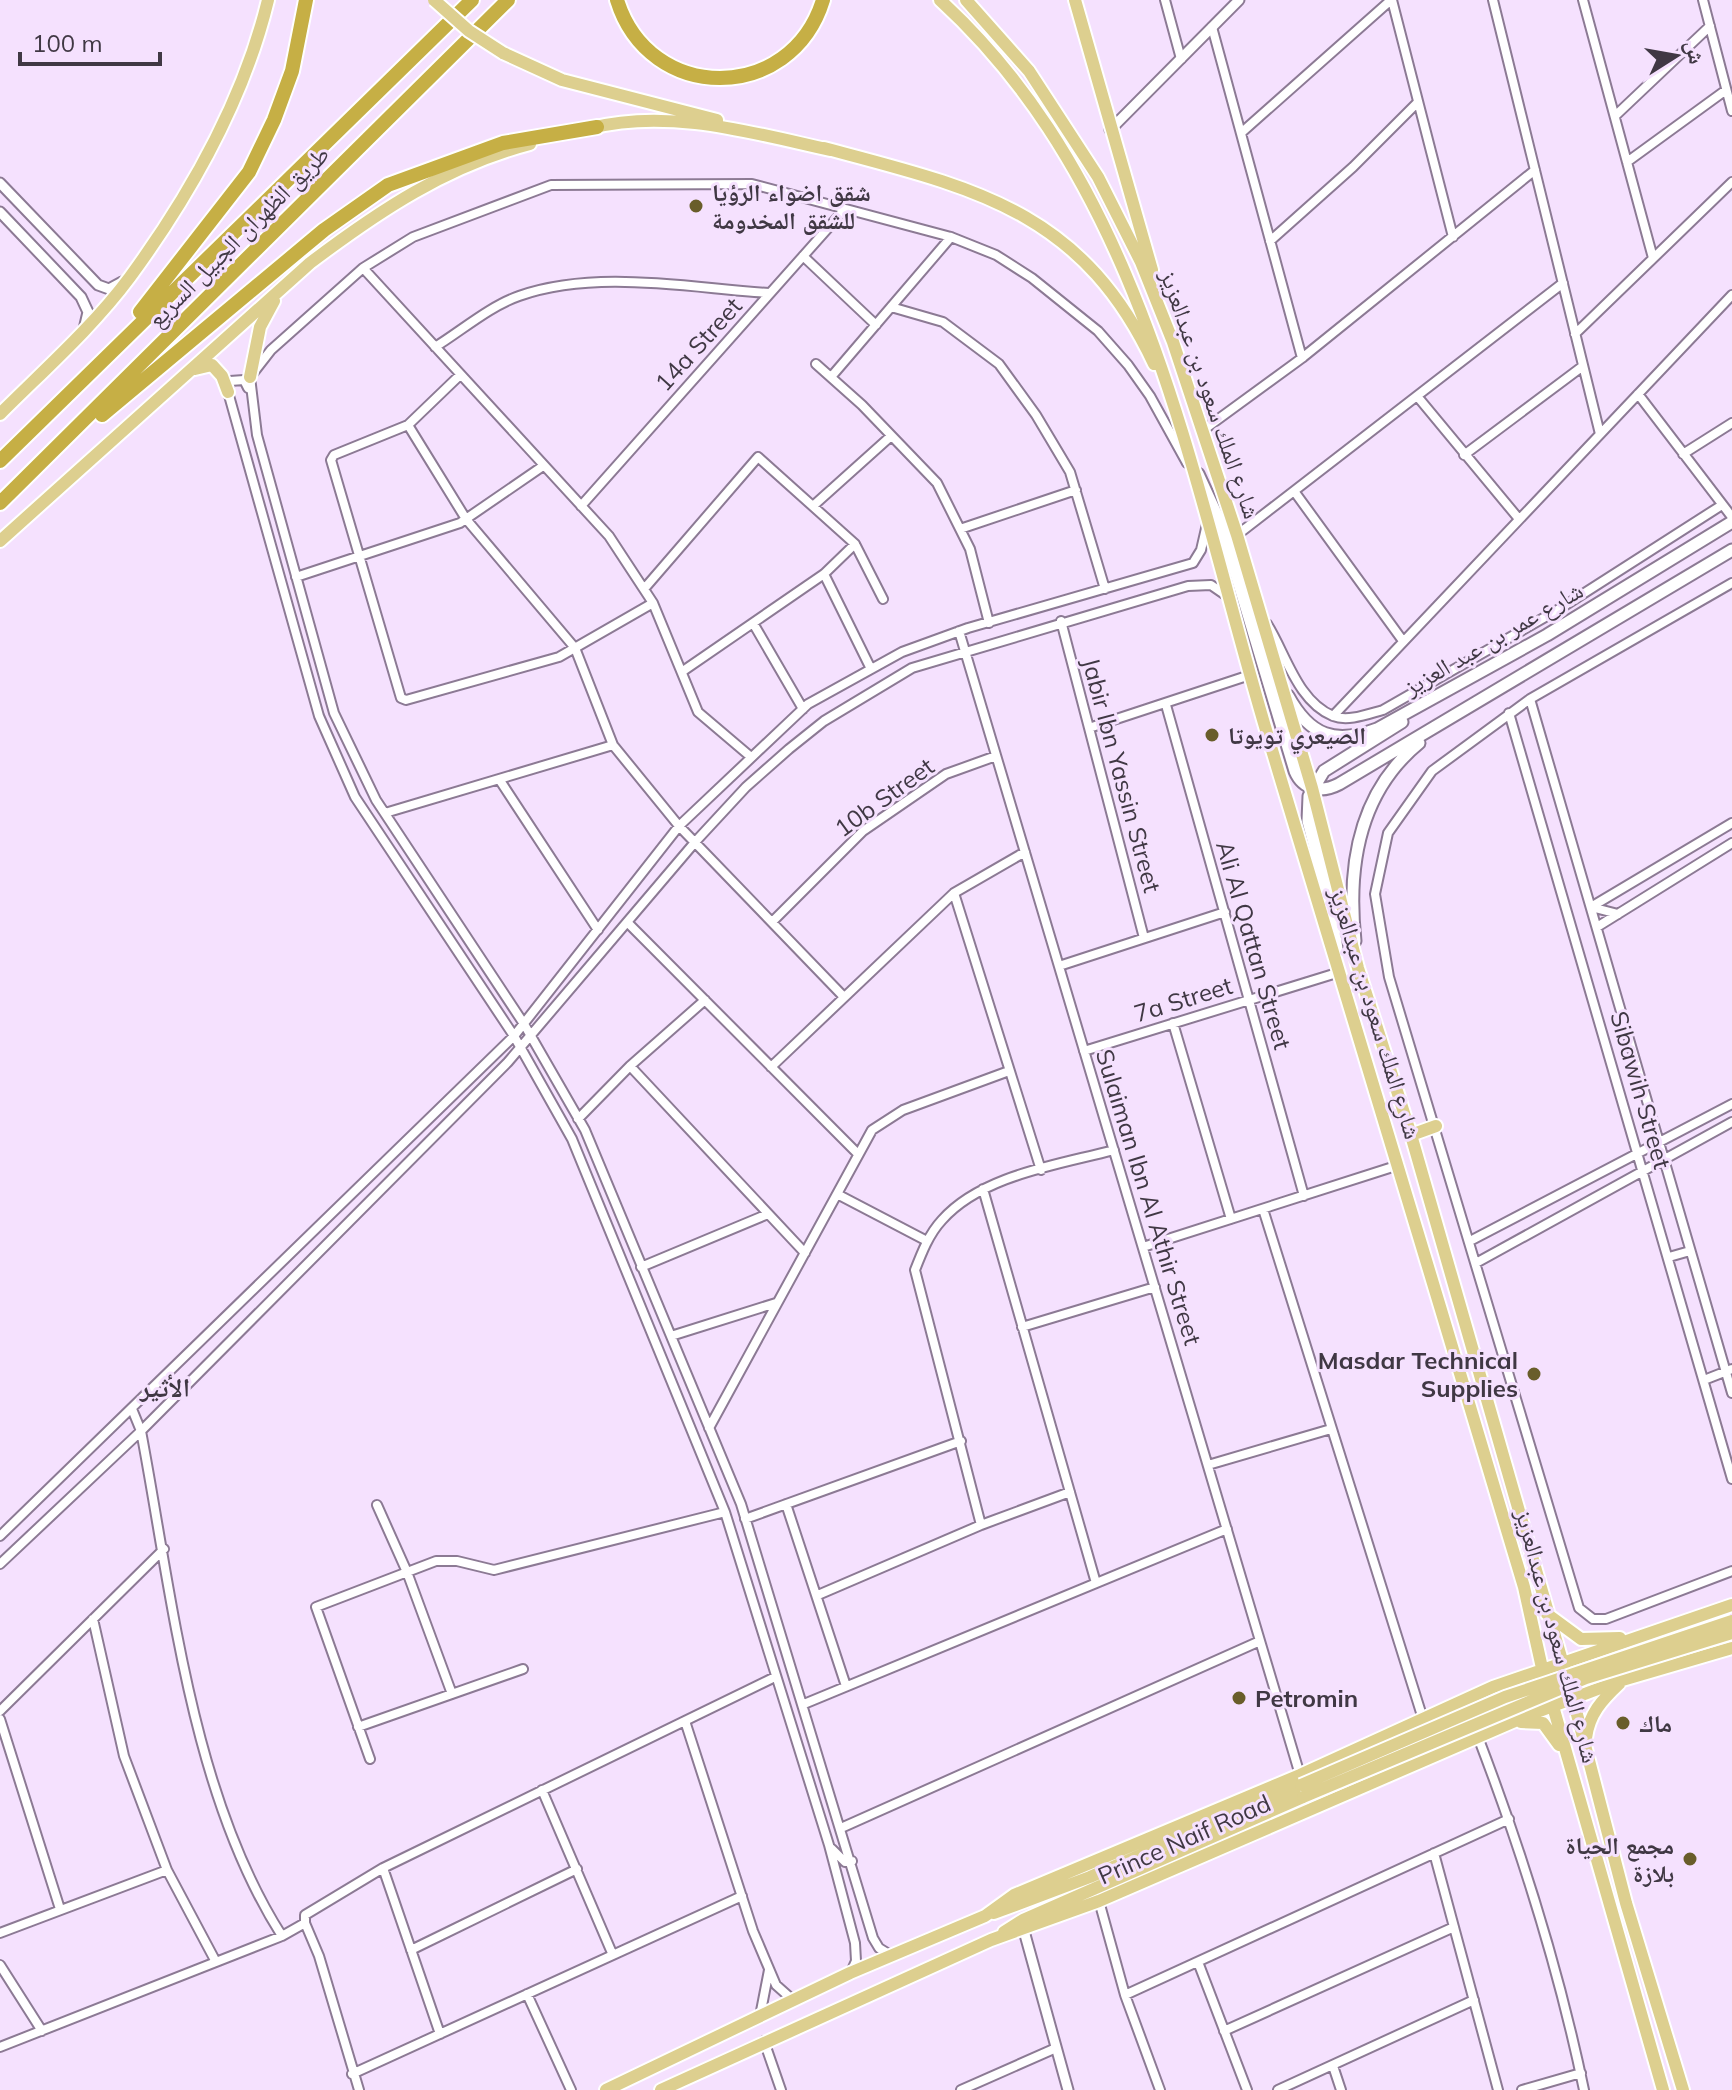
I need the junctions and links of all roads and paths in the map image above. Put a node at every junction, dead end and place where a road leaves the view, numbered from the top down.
1 (268, 0) edge
2 (306, 0) edge
3 (434, 0) edge
4 (472, 0) edge
5 (508, 0) edge
6 (617, 0) edge
7 (823, 0) edge
8 (940, 0) edge
9 (966, 0) edge
10 (1075, 0) edge
11 (1165, 0) edge
12 (1239, 0) edge
13 (1391, 0) edge
14 (1493, 0) edge
15 (1583, 0) edge
16 (1703, 0) edge
17 (1710, 26) junction
18 (1212, 27) junction
19 (1181, 59) junction
20 (1726, 90) junction
21 (1418, 102) junction
22 (1732, 111) edge
23 (1615, 116) junction
24 (597, 127) junction
25 (1110, 130) junction
26 (1241, 133) junction
27 (830, 150) junction
28 (1627, 162) junction
29 (1535, 170) junction
30 (1732, 182) edge
31 (0, 183) edge
32 (845, 209) junction
33 (0, 212) edge
34 (951, 237) junction
35 (1453, 237) junction
36 (1270, 241) junction
37 (803, 256) junction
38 (1653, 258) junction
39 (363, 268) junction
40 (128, 278) junction
41 (1563, 283) junction
42 (283, 287) junction
43 (769, 293) junction
44 (1732, 295) edge
45 (891, 307) junction
46 (876, 325) junction
47 (84, 329) junction
48 (1575, 334) junction
49 (1173, 342) junction
50 (435, 347) junction
51 (110, 352) junction
52 (1302, 358) junction
53 (816, 364) dead end
54 (1583, 366) junction
55 (189, 371) junction
56 (460, 375) junction
57 (250, 377) junction
58 (831, 377) junction
59 (228, 392) junction
60 (249, 392) junction
61 (1638, 394) junction
62 (1417, 396) junction
63 (0, 414) edge
64 (1732, 423) edge
65 (408, 425) junction
66 (1181, 427) junction
67 (1202, 431) junction
68 (1600, 434) junction
69 (891, 436) junction
70 (1683, 454) junction
71 (1464, 455) junction
72 (0, 461) edge
73 (543, 466) junction
74 (1195, 466) junction
75 (27, 476) junction
76 (1076, 490) junction
77 (1294, 491) junction
78 (0, 503) edge
79 (1202, 503) junction
80 (1722, 505) junction
81 (581, 506) junction
82 (813, 506) junction
83 (466, 519) junction
84 (1519, 519) junction
85 (1732, 520) edge
86 (1208, 523) junction
87 (960, 529) junction
88 (1237, 535) junction
89 (0, 541) edge
90 (855, 544) junction
91 (1732, 550) edge
92 (362, 555) junction
93 (1184, 567) junction
94 (1623, 569) junction
95 (824, 574) junction
96 (296, 577) junction
97 (1732, 583) edge
98 (1188, 586) junction
99 (644, 589) junction
100 (1105, 589) junction
101 (1616, 592) junction
102 (1227, 596) junction
103 (883, 599) dead end
104 (653, 603) junction
105 (1258, 610) junction
106 (1061, 621) junction
107 (753, 623) junction
108 (989, 623) junction
109 (959, 631) junction
110 (1403, 641) junction
111 (575, 648) junction
112 (966, 654) junction
113 (871, 669) junction
114 (683, 671) junction
115 (1250, 675) junction
116 (1282, 686) junction
117 (1530, 699) junction
118 (1432, 701) junction
119 (1166, 705) junction
120 (803, 709) junction
121 (1509, 713) junction
122 (1333, 716) junction
123 (1444, 722) junction
124 (1089, 728) junction
125 (613, 745) junction
126 (996, 756) junction
127 (751, 757) junction
128 (499, 779) junction
129 (1312, 788) junction
130 (385, 813) junction
131 (1732, 823) edge
132 (679, 826) junction
133 (696, 841) junction
134 (1732, 843) edge
135 (1025, 852) junction
136 (954, 893) junction
137 (1591, 907) junction
138 (1225, 912) junction
139 (1618, 914) junction
140 (627, 922) junction
141 (772, 922) junction
142 (1597, 927) junction
143 (598, 930) junction
144 (1144, 938) junction
145 (1059, 966) junction
146 (1358, 968) junction
147 (1340, 972) junction
148 (843, 996) junction
149 (705, 1000) junction
150 (1249, 1000) junction
151 (1173, 1023) junction
152 (524, 1024) junction
153 (514, 1036) junction
154 (531, 1036) junction
155 (521, 1048) junction
156 (1084, 1051) junction
157 (630, 1066) junction
158 (771, 1067) junction
159 (1009, 1071) junction
160 (1732, 1104) edge
161 (578, 1119) junction
162 (1732, 1122) edge
163 (1436, 1126) junction
164 (1411, 1135) junction
165 (1659, 1141) junction
166 (1114, 1150) junction
167 (1639, 1152) junction
168 (858, 1154) junction
169 (1664, 1160) junction
170 (1399, 1165) junction
171 (1041, 1170) junction
172 (1645, 1171) junction
173 (983, 1189) junction
174 (837, 1194) junction
175 (1304, 1196) junction
176 (1263, 1209) junction
177 (768, 1214) junction
178 (1231, 1219) junction
179 (927, 1241) junction
180 (1470, 1241) junction
181 (1143, 1247) junction
182 (1690, 1251) junction
183 (805, 1253) junction
184 (1669, 1257) junction
185 (1476, 1263) junction
186 (641, 1267) junction
187 (1155, 1287) junction
188 (777, 1303) junction
189 (1022, 1327) junction
190 (671, 1336) junction
191 (1729, 1371) edge
192 (1704, 1380) junction
193 (1732, 1391) edge
194 (132, 1409) junction
195 (709, 1428) junction
196 (1331, 1429) junction
197 (141, 1431) junction
198 (961, 1441) junction
199 (1208, 1465) junction
200 (1732, 1479) edge
201 (1070, 1492) junction
202 (786, 1504) junction
203 (377, 1505) dead end
204 (725, 1512) junction
205 (745, 1519) junction
206 (981, 1525) junction
207 (1227, 1529) junction
208 (0, 1536) edge
209 (164, 1549) junction
210 (0, 1564) edge
211 (1732, 1571) edge
212 (407, 1572) junction
213 (1096, 1583) junction
214 (1524, 1587) junction
215 (818, 1595) junction
216 (1732, 1605) edge
217 (1547, 1614) junction
218 (93, 1619) junction
219 (1732, 1621) edge
220 (1732, 1633) edge
221 (1643, 1635) junction
222 (1260, 1641) junction
223 (1732, 1648) edge
224 (1562, 1663) junction
225 (1542, 1668) junction
226 (523, 1669) dead end
227 (775, 1677) junction
228 (1623, 1680) junction
229 (846, 1686) junction
230 (1493, 1687) junction
231 (452, 1694) junction
232 (1573, 1699) junction
233 (804, 1704) junction
234 (1553, 1705) junction
235 (0, 1711) edge
236 (0, 1719) edge
237 (1423, 1719) junction
238 (685, 1721) junction
239 (1510, 1723) junction
240 (358, 1727) junction
241 (1478, 1737) junction
242 (1586, 1745) junction
243 (370, 1759) dead end
244 (1570, 1762) junction
245 (1302, 1786) junction
246 (542, 1790) junction
247 (1509, 1819) junction
248 (841, 1828) junction
249 (829, 1845) junction
250 (1434, 1853) junction
251 (849, 1859) junction
252 (383, 1868) junction
253 (577, 1869) junction
254 (167, 1870) junction
255 (742, 1896) junction
256 (1099, 1901) junction
257 (60, 1909) junction
258 (305, 1923) junction
259 (1454, 1927) junction
260 (1024, 1931) junction
261 (0, 1933) edge
262 (282, 1936) junction
263 (991, 1940) junction
264 (411, 1950) junction
265 (612, 1953) junction
266 (893, 1956) junction
267 (216, 1962) junction
268 (1198, 1962) junction
269 (0, 1965) edge
270 (769, 1969) junction
271 (850, 1973) junction
272 (527, 1994) junction
273 (1125, 1995) junction
274 (1474, 2000) junction
275 (794, 2001) junction
276 (760, 2016) junction
277 (42, 2031) junction
278 (1224, 2031) junction
279 (440, 2034) junction
280 (763, 2041) junction
281 (0, 2047) edge
282 (1056, 2048) junction
283 (1333, 2066) junction
284 (1581, 2073) junction
285 (352, 2074) junction
286 (691, 2084) edge
287 (359, 2090) edge
288 (571, 2090) edge
289 (606, 2090) edge
290 (661, 2090) edge
291 (781, 2090) edge
292 (961, 2090) edge
293 (1068, 2090) edge
294 (1160, 2090) edge
295 (1247, 2090) edge
296 (1278, 2090) edge
297 (1341, 2090) edge
298 (1498, 2090) edge
299 (1522, 2090) edge
300 (1584, 2090) edge
301 (1663, 2090) edge
302 (1683, 2090) edge

1 - 40 main road
2 - 51 highway
3 - 27 main road, bridge
4 - 51 highway, طريق الظهران الجبيل السريع
5 - 75 highway, طريق الظهران الجبيل السريع
6 - 7 highway
8 - 66 main road, شارع الملك سعود بن عبدالعزيز
9 - 49 main road, شارع الملك سعود بن عبدالعزيز
10 - 25 main road
11 - 19 street
12 - 18 street
13 - 21 street
13 - 26 street
14 - 29 street
15 - 23 street
16 - 17 street
17 - 20 street
17 - 23 street
18 - 19 street
18 - 26 street
19 - 25 street
20 - 22 street
20 - 28 street
21 - 35 street
21 - 36 street
23 - 28 street
24 - 27 main road
24 - 42 main road
24 - 75 highway
25 - 49 main road
26 - 36 street
27 - 66 main road
28 - 38 street
29 - 35 street
29 - 41 street
30 - 38 street
31 - 40 street
32 - 34 street
32 - 37 street, 14a Street
32 - 39 street
33 - 47 street
34 - 45 street
34 - 79 street
35 - 52 street
36 - 52 street
37 - 43 street, 14a Street
37 - 46 street
38 - 48 street
39 - 50 street
39 - 57 street
40 - 47 main road
41 - 48 street
41 - 62 street
42 - 55 main road
42 - 57 main road
43 - 50 street
43 - 81 street, 14a Street
44 - 61 street
45 - 46 street
45 - 76 street
46 - 58 street
47 - 63 main road
48 - 54 street
49 - 67 main road, شارع الملك سعود بن عبدالعزيز
50 - 56 street
51 - 72 highway, طريق الظهران الجبيل السريع
52 - 67 street
53 - 58 street
54 - 68 street
54 - 71 street
55 - 59 main road
55 - 89 main road
56 - 65 street
56 - 73 street
57 - 60 street
58 - 69 street
59 - 60 street
59 - 153 street
60 - 96 street
61 - 68 street
61 - 70 street
62 - 71 street
62 - 77 street
64 - 70 street
65 - 83 street
65 - 92 street
66 - 74 main road, شارع الملك سعود بن عبدالعزيز
67 - 88 main road, شارع الملك سعود بن عبدالعزيز
68 - 84 street
69 - 82 street
69 - 87 street
70 - 80 street
71 - 84 street
73 - 81 street
73 - 83 street
74 - 79 main road, شارع الملك سعود بن عبدالعزيز
74 - 129 main road
75 - 78 highway, طريق الظهران الجبيل السريع
76 - 87 street
76 - 100 street
77 - 88 street
77 - 110 street
79 - 86 main road, شارع الملك سعود بن عبدالعزيز
80 - 85 street
80 - 94 street
81 - 99 street
82 - 90 street
82 - 99 street
83 - 92 street
83 - 111 street
84 - 110 street
85 - 101 main road, شارع عمر بن عبد العزيز
86 - 93 street
86 - 102 main road, شارع الملك سعود بن عبدالعزيز
87 - 108 street
88 - 105 main road, شارع الملك سعود بن عبدالعزيز
90 - 95 street
90 - 103 street
91 - 123 main road
92 - 96 street
92 - 111 street
93 - 98 street
93 - 100 street
94 - 101 street
94 - 122 street
95 - 107 street
95 - 113 street
96 - 130 street
97 - 117 street
98 - 102 street
98 - 106 street
99 - 104 street
100 - 108 street
101 - 118 main road, شارع عمر بن عبد العزيز
102 - 115 main road, شارع الملك سعود بن عبدالعزيز
104 - 111 street
104 - 114 street
105 - 116 main road, شارع الملك سعود بن عبدالعزيز
105 - 122 street
106 - 112 street
106 - 124 street, Jabir Ibn Yassin Street
107 - 114 street
107 - 120 street
108 - 109 street
109 - 112 street, Sulaiman Ibn Al Athir Street
109 - 113 street
110 - 122 street
111 - 125 street
112 - 126 street, Sulaiman Ibn Al Athir Street
112 - 133 street
113 - 120 street
114 - 127 street
115 - 119 street
115 - 147 main road, شارع الملك سعود بن عبدالعزيز
116 - 118 main road, شارع عمر بن عبد العزيز
116 - 129 main road, شارع الملك سعود بن عبدالعزيز
117 - 121 street
117 - 137 street, Sibawih Street
118 - 129 main road
119 - 124 street
119 - 138 street, Ali Al Qattan Street
120 - 127 street
121 - 163 street
121 - 167 street, Sibawih Street
123 - 129 main road
123 - 146 main road
124 - 144 street, Jabir Ibn Yassin Street
125 - 128 street
125 - 132 street
126 - 135 street, Sulaiman Ibn Al Athir Street
126 - 141 street, 10b Street
127 - 132 street
128 - 130 street
128 - 143 street
129 - 146 main road, شارع الملك سعود بن عبدالعزيز
129 - 147 main road
130 - 152 street
131 - 137 street
132 - 133 street
132 - 143 street
133 - 140 street
133 - 141 street
134 - 139 street
135 - 136 street
135 - 145 street, Sulaiman Ibn Al Athir Street
136 - 148 street
136 - 159 street
137 - 139 street
137 - 142 street, Sibawih Street
138 - 144 street
138 - 150 street, Ali Al Qattan Street
139 - 142 street
140 - 149 street
140 - 154 street
141 - 148 street
142 - 165 street, Sibawih Street
143 - 152 street
144 - 145 street
145 - 156 street, Sulaiman Ibn Al Athir Street
146 - 164 main road, شارع الملك سعود بن عبدالعزيز
147 - 150 street, 7a Street
147 - 170 main road, شارع الملك سعود بن عبدالعزيز
148 - 158 street
149 - 157 street
149 - 158 street
150 - 151 street, 7a Street
150 - 175 street, Ali Al Qattan Street
151 - 156 street, 7a Street
151 - 178 street
152 - 153 street
152 - 154 street
153 - 155 street
153 - 194 street
154 - 155 street
154 - 161 street
155 - 197 street
155 - 204 street
156 - 166 street, Sulaiman Ibn Al Athir Street
157 - 161 street
157 - 177 street
158 - 168 street
159 - 168 street
159 - 171 street
160 - 165 street
161 - 186 street
162 - 169 street
163 - 164 main road
163 - 180 street
164 - 217 main road, شارع الملك سعود بن عبدالعزيز
165 - 167 street
165 - 169 street, Sibawih Street
166 - 171 street
166 - 181 street, Sulaiman Ibn Al Athir Street
167 - 172 street, Sibawih Street
167 - 180 street
168 - 174 street
169 - 172 street
169 - 182 street, Sibawih Street
170 - 175 street
170 - 214 main road, شارع الملك سعود بن عبدالعزيز
171 - 173 street
172 - 184 street, Sibawih Street
172 - 185 street
173 - 179 street
173 - 189 street
174 - 179 street
174 - 183 street
175 - 176 street
176 - 178 street
176 - 196 street
177 - 183 street
177 - 186 street
178 - 181 street
179 - 198 street
180 - 185 street
181 - 187 street, Sulaiman Ibn Al Athir Street
182 - 184 street
182 - 191 street, Sibawih Street
183 - 188 street
184 - 192 street, Sibawih Street
185 - 211 street
186 - 190 street
187 - 189 street
187 - 199 street, Sulaiman Ibn Al Athir Street
188 - 190 street
188 - 195 street
189 - 201 street
190 - 195 street
191 - 192 street
191 - 193 street, Sibawih Street
192 - 200 street, Sibawih Street
194 - 197 street
194 - 208 street
195 - 205 street
196 - 199 street
196 - 237 street
197 - 209 street
197 - 210 street
198 - 202 street
198 - 206 street
199 - 207 street, Sulaiman Ibn Al Athir Street
201 - 206 street
201 - 213 street
202 - 205 street
202 - 215 street
203 - 212 street
204 - 212 street
204 - 227 street
205 - 233 street
206 - 215 street
207 - 213 street
207 - 222 street, Sulaiman Ibn Al Athir Street
209 - 218 street
209 - 262 street
212 - 231 street
212 - 240 street
213 - 229 street
214 - 225 main road, شارع الملك سعود بن عبدالعزيز
214 - 230 main road
215 - 229 street
216 - 221 main road
217 - 221 main road
217 - 224 main road, شارع الملك سعود بن عبدالعزيز
218 - 235 street
218 - 254 street
219 - 245 main road, bridge
220 - 245 main road, bridge
221 - 224 main road
222 - 245 street, Sulaiman Ibn Al Athir Street
222 - 248 street
223 - 228 main road, Prince Naif Road
224 - 225 main road
224 - 232 main road, شارع الملك سعود بن عبدالعزيز
225 - 230 main road
225 - 234 main road, شارع الملك سعود بن عبدالعزيز
226 - 231 street
227 - 238 street
227 - 249 street
228 - 232 main road, Prince Naif Road
228 - 242 main road
229 - 233 street
230 - 237 main road
231 - 240 street
232 - 234 main road, Prince Naif Road
232 - 242 main road, شارع الملك سعود بن عبدالعزيز
233 - 248 street
234 - 239 main road, Prince Naif Road
234 - 244 main road, شارع الملك سعود بن عبدالعزيز
236 - 257 street
237 - 245 main road
238 - 246 street
238 - 255 street
239 - 241 main road, Prince Naif Road
239 - 244 main road
240 - 243 street
241 - 247 street
241 - 256 main road, Prince Naif Road
242 - 302 main road, شارع الملك سعود بن عبدالعزيز
244 - 301 main road, شارع الملك سعود بن عبدالعزيز
245 - 263 main road
245 - 266 main road
246 - 252 street
246 - 253 street
247 - 250 street
247 - 284 street
248 - 251 street
249 - 251 street
249 - 271 street
250 - 259 street
250 - 268 street
251 - 266 street
252 - 258 street
252 - 264 street
253 - 264 street
253 - 265 street
254 - 257 street
254 - 267 street
255 - 265 street
255 - 270 street
256 - 260 main road, Prince Naif Road
256 - 273 street
257 - 261 street
258 - 262 street
258 - 285 street
259 - 274 street
259 - 278 street
260 - 263 main road, Prince Naif Road
260 - 282 street
262 - 267 street
263 - 280 main road, Prince Naif Road
264 - 279 street
265 - 272 street
266 - 271 main road
267 - 277 street
268 - 273 street
268 - 278 street
269 - 277 street
270 - 275 street
270 - 276 street
271 - 275 main road
272 - 279 street
272 - 288 street
273 - 294 street
274 - 283 street
274 - 298 street
275 - 276 main road
276 - 289 main road
277 - 281 street
278 - 295 street
279 - 285 street
280 - 286 main road, Prince Naif Road
280 - 291 street
282 - 292 street
282 - 293 street
283 - 296 street
283 - 297 street
284 - 299 street
284 - 300 street
285 - 287 street
286 - 290 main road, Prince Naif Road

